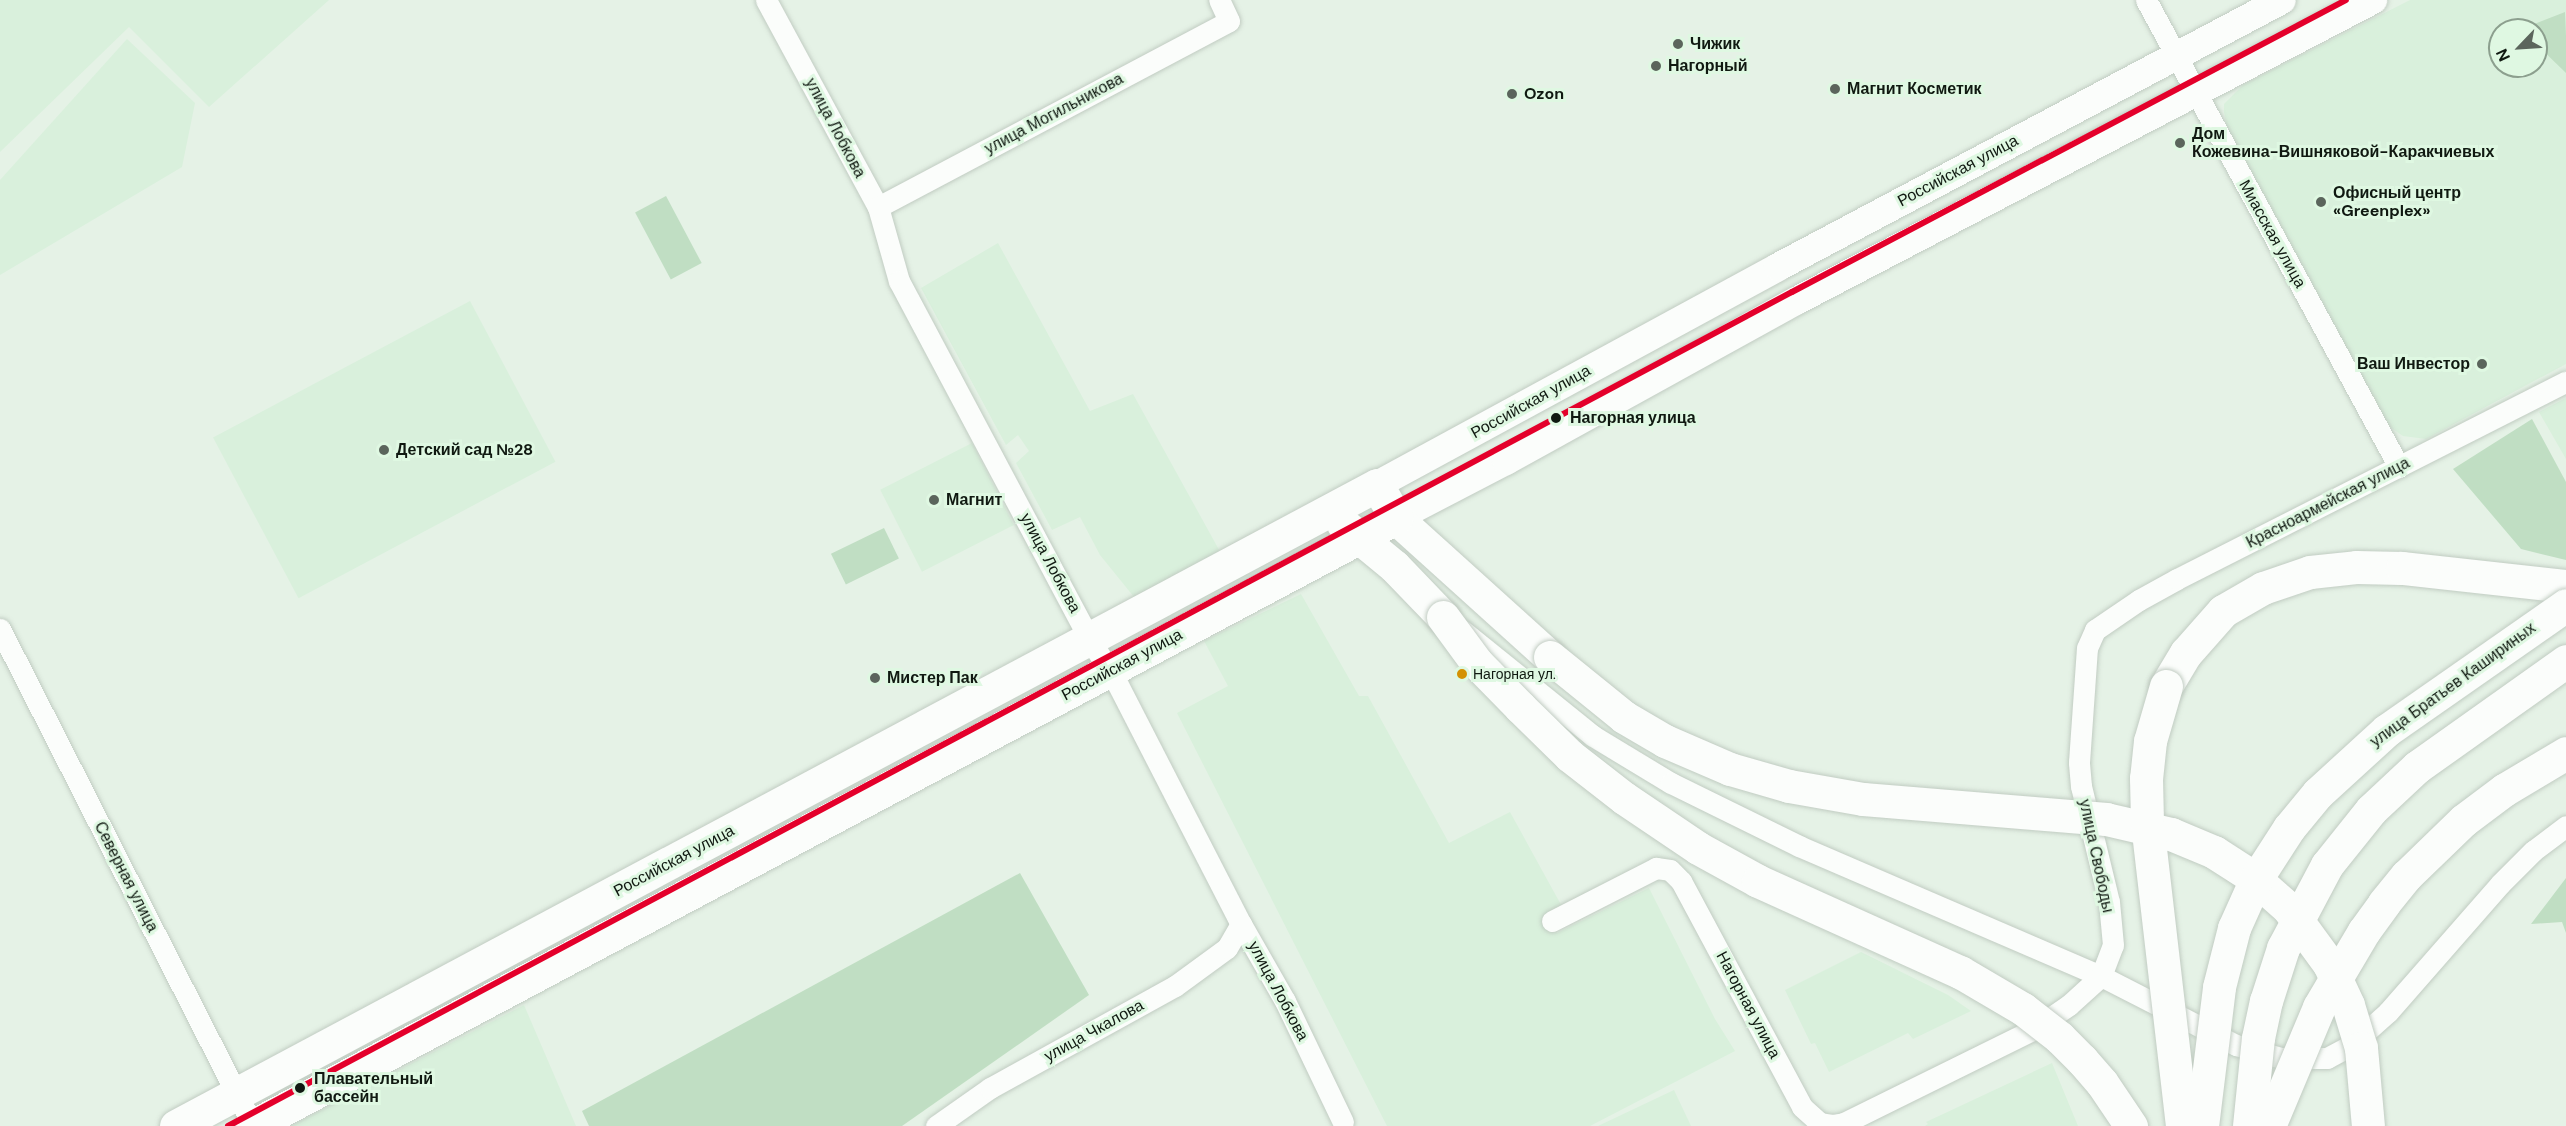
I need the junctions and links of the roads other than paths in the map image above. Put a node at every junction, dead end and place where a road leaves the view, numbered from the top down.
1 (766, 0) edge
2 (1218, 0) edge
3 (2146, 0) edge
4 (2282, 0) edge
5 (2373, 0) edge
6 (2175, 56) junction
7 (2194, 91) junction
8 (878, 207) junction
9 (1778, 267) junction
10 (1796, 301) junction
11 (2566, 382) edge
12 (2399, 467) junction
13 (1377, 485) junction
14 (1332, 508) junction
15 (1396, 518) junction
16 (1358, 537) junction
17 (2566, 586) edge
18 (2566, 605) edge
19 (1443, 617) junction
20 (0, 629) edge
21 (2095, 630) joint
22 (1089, 638) junction
23 (2566, 661) edge
24 (1109, 672) junction
25 (2566, 753) edge
26 (2566, 826) edge
27 (1552, 921) dead end
28 (1241, 924) junction
29 (2101, 976) junction
30 (400, 1008) junction
31 (417, 1040) junction
32 (237, 1095) junction
33 (1343, 1122) dead end
34 (1820, 1123) joint
35 (176, 1126) edge
36 (252, 1126) edge
37 (936, 1126) edge
38 (2131, 1126) edge
39 (2182, 1126) edge
40 (2202, 1126) edge
41 (2249, 1126) edge
42 (2269, 1126) edge
43 (2368, 1126) edge

1 - 8 street, улица Лобкова
2 - 8 street, улица Могильникова
3 - 6 street, Миасская улица
4 - 6 main road, Российская улица
5 - 7 main road, Российская улица
6 - 7 street, Миасская улица
6 - 9 main road, Российская улица
7 - 10 main road, Российская улица
7 - 12 street, Миасская улица
8 - 22 street, улица Лобкова
9 - 10 main road
9 - 13 main road, Российская улица
10 - 15 main road, Российская улица
11 - 12 street, Красноармейская улица
12 - 21 street, Красноармейская улица
13 - 14 main road, Российская улица
13 - 15 main road
14 - 16 main road
14 - 22 main road, Российская улица
15 - 16 main road, Российская улица
15 - 43 main road, bridge
16 - 19 main road
16 - 24 main road, Российская улица
17 - 39 main road, bridge
18 - 40 main road, улица Братьев Кашириных, bridge
19 - 29 street
19 - 38 main road, bridge
20 - 32 street, Северная улица
21 - 29 street, улица Свободы
22 - 24 street, улица Лобкова
22 - 30 main road, Российская улица
23 - 41 main road, bridge
24 - 28 street, улица Лобкова
24 - 31 main road, Российская улица
25 - 42 main road, bridge
26 - 29 street
27 - 34 street, Нагорная улица
28 - 33 street, улица Лобкова
28 - 37 street, улица Чкалова
29 - 34 street, улица Свободы
30 - 31 main road
30 - 32 main road, Российская улица
31 - 36 main road, Российская улица
32 - 35 main road, Российская улица
32 - 36 street, Северная улица

